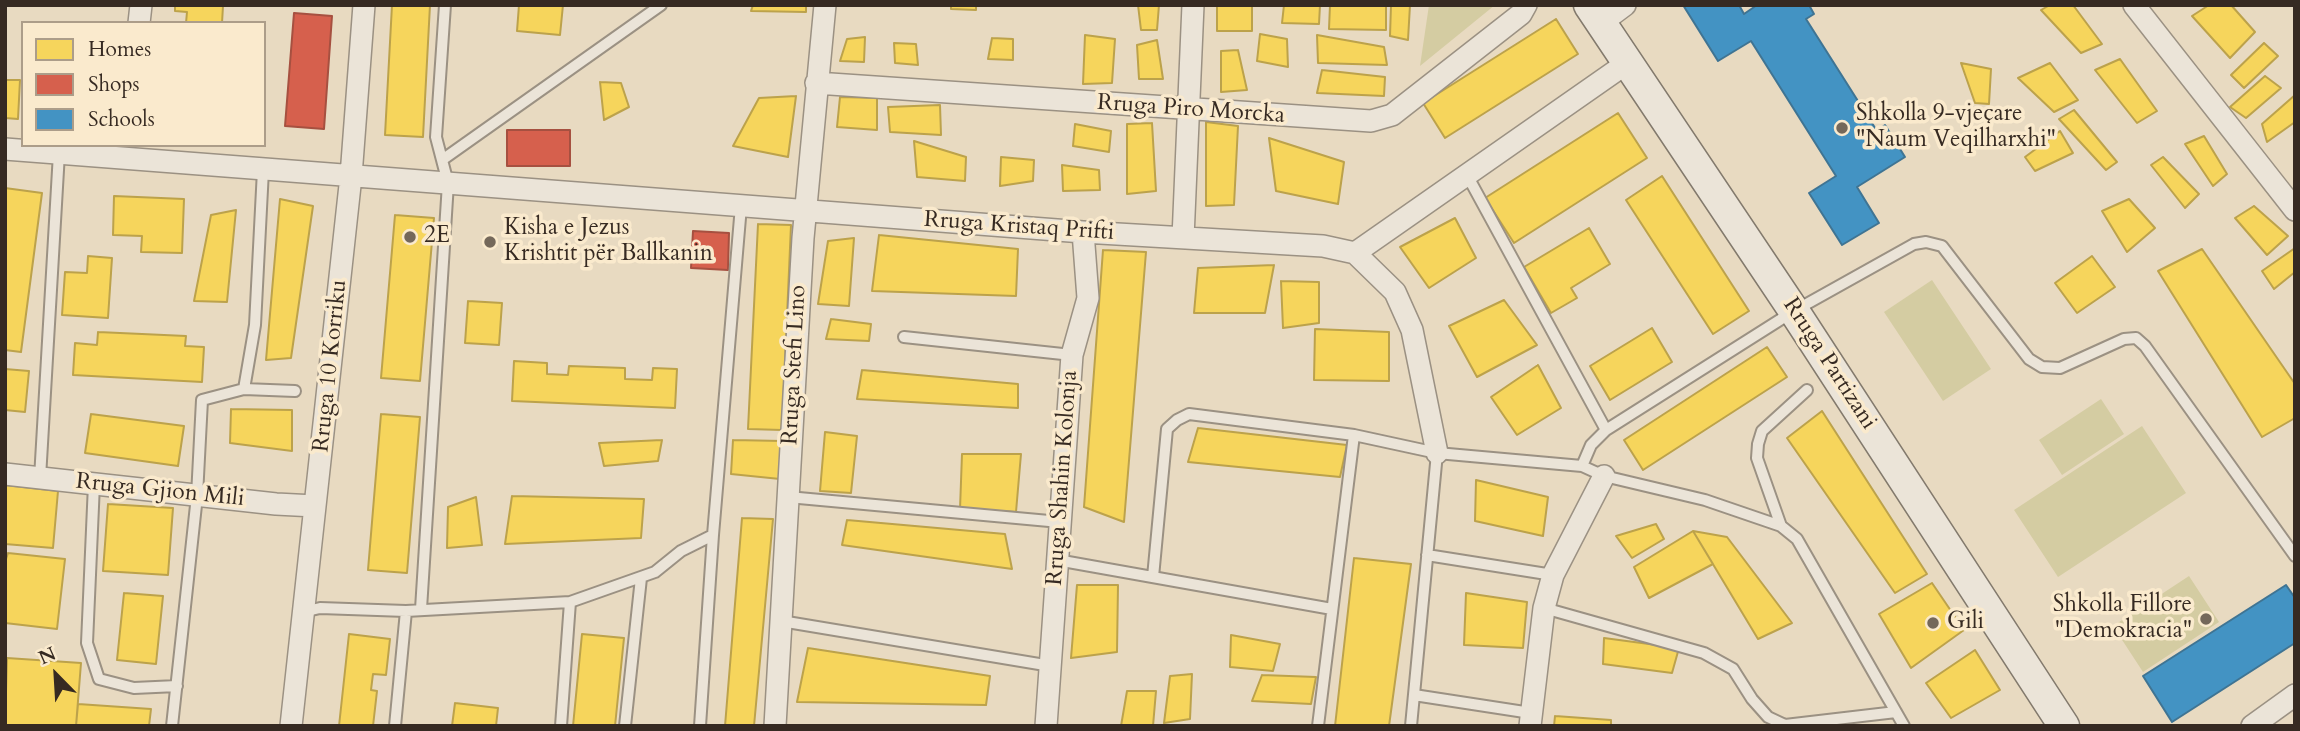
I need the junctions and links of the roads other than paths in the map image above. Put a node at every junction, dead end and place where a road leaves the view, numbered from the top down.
1 (364, 5) edge
2 (445, 5) edge
3 (662, 5) edge
4 (824, 5) edge
5 (1193, 5) edge
6 (1526, 5) edge
7 (1625, 5) edge
8 (2134, 5) edge
9 (1595, 14) edge
10 (1627, 63) junction
11 (816, 83) junction
12 (1189, 110) junction
13 (5, 149) edge
14 (130, 152) edge
15 (60, 153) junction
16 (442, 160) junction
17 (263, 170) junction
18 (1467, 175) junction
19 (351, 176) junction
20 (448, 183) junction
21 (741, 206) junction
22 (2295, 210) edge
23 (805, 211) junction
24 (1083, 232) junction
25 (1183, 238) junction
26 (1356, 253) junction
27 (1794, 311) junction
28 (904, 337) dead end
29 (1072, 355) junction
30 (244, 389) junction
31 (1807, 390) dead end
32 (295, 391) dead end
33 (1606, 430) junction
34 (1354, 435) junction
35 (1437, 453) junction
36 (1582, 466) junction
37 (5, 474) edge
38 (1604, 476) junction
39 (40, 478) junction
40 (93, 484) junction
41 (197, 496) junction
42 (788, 498) junction
43 (315, 506) junction
44 (1060, 522) junction
45 (1782, 526) junction
46 (713, 535) junction
47 (1427, 555) junction
48 (2295, 556) edge
49 (1058, 560) junction
50 (1553, 575) junction
51 (1153, 577) junction
52 (641, 578) junction
53 (570, 602) junction
54 (1545, 608) junction
55 (1332, 609) junction
56 (421, 610) junction
57 (406, 611) junction
58 (303, 612) junction
59 (781, 621) junction
60 (1051, 666) junction
61 (177, 686) junction
62 (1414, 695) junction
63 (2295, 695) edge
64 (1896, 712) junction
65 (1531, 719) edge
66 (2265, 722) edge
67 (172, 726) edge
68 (291, 726) edge
69 (395, 726) edge
70 (561, 726) edge
71 (625, 726) edge
72 (700, 726) edge
73 (775, 726) edge
74 (1046, 726) edge
75 (1318, 726) edge
76 (1411, 726) edge
77 (1904, 726) edge
78 (2064, 726) edge

1 - 19 street, Rruga 10 Korriku
2 - 16 lane
3 - 16 lane
4 - 11 street, Rruga Stefi Lino
5 - 12 street
6 - 12 street, Rruga Piro Morcka
7 - 9 street
8 - 22 street
9 - 10 street, Rruga Partizani
10 - 18 street
10 - 27 street, Rruga Partizani
11 - 12 street, Rruga Piro Morcka
11 - 23 street, Rruga Stefi Lino
12 - 25 street
13 - 15 street, Rruga Kristaq Prifti
14 - 15 street, Rruga Kristaq Prifti
14 - 17 street, Rruga Kristaq Prifti
15 - 39 lane
16 - 20 lane
17 - 19 street, Rruga Kristaq Prifti
17 - 30 lane
18 - 26 street
18 - 33 lane
19 - 20 street, Rruga Kristaq Prifti
19 - 43 street, Rruga 10 Korriku
20 - 21 street, Rruga Kristaq Prifti
20 - 56 lane
21 - 23 street, Rruga Kristaq Prifti
21 - 46 lane
23 - 24 street, Rruga Kristaq Prifti
23 - 42 street, Rruga Stefi Lino
24 - 25 street, Rruga Kristaq Prifti
24 - 29 street, Rruga Shahin Kolonja
25 - 26 street, Rruga Kristaq Prifti
26 - 35 street
27 - 33 lane
27 - 48 lane
27 - 78 street, Rruga Partizani
28 - 29 lane
29 - 44 street, Rruga Shahin Kolonja
30 - 32 lane
30 - 41 lane
31 - 45 lane
33 - 36 lane
34 - 35 lane
34 - 51 lane
34 - 55 lane
35 - 36 lane
35 - 47 lane
36 - 38 lane
37 - 39 street, Rruga Gjion Mili
38 - 45 lane
38 - 50 street
39 - 40 street, Rruga Gjion Mili
40 - 41 street, Rruga Gjion Mili
40 - 61 lane
41 - 43 street, Rruga Gjion Mili
41 - 61 lane
42 - 44 lane
42 - 59 street, Rruga Stefi Lino
43 - 58 street, Rruga 10 Korriku
44 - 49 street, Rruga Shahin Kolonja
45 - 64 lane
46 - 52 lane
46 - 72 lane
47 - 50 lane
47 - 62 lane
49 - 51 lane
49 - 60 street, Rruga Shahin Kolonja
50 - 54 street
51 - 55 lane
52 - 53 lane
52 - 71 lane
53 - 56 lane
53 - 70 lane
54 - 64 lane
54 - 65 street
55 - 75 lane
56 - 57 lane
57 - 58 lane
57 - 69 lane
58 - 68 street, Rruga 10 Korriku
59 - 60 lane
59 - 73 street, Rruga Stefi Lino
60 - 74 street, Rruga Shahin Kolonja
61 - 67 lane
62 - 65 lane
62 - 76 lane
63 - 66 street
64 - 77 lane

